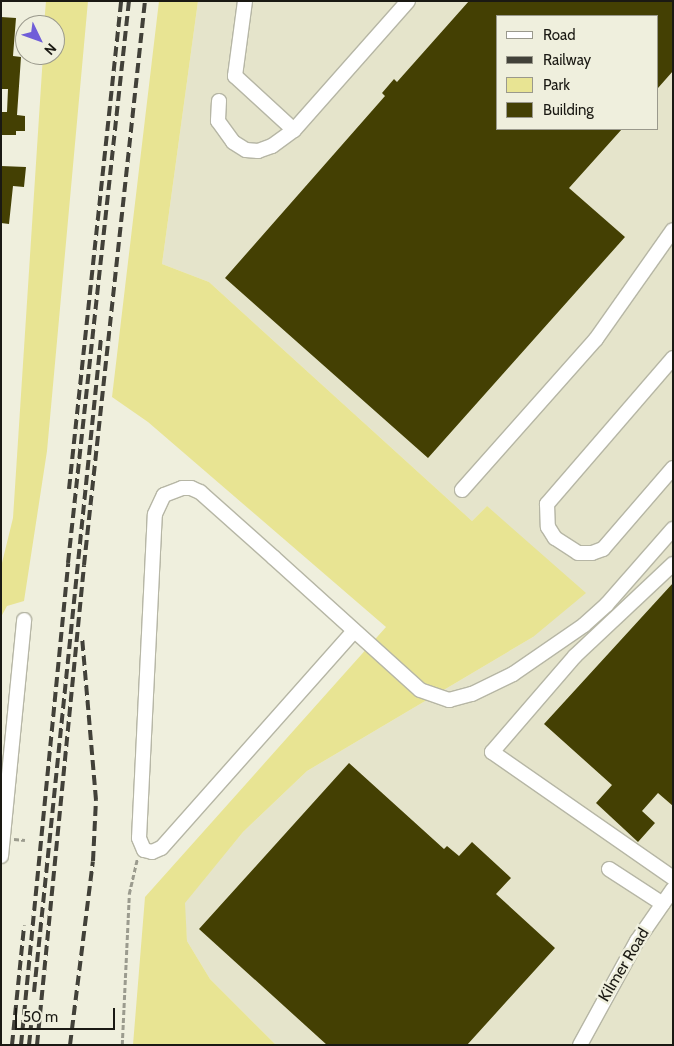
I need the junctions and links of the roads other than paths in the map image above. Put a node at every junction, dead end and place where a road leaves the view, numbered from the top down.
1 (245, 1) edge
2 (408, 1) edge
3 (219, 101) dead end
4 (294, 130) junction
5 (673, 230) edge
6 (673, 358) edge
7 (673, 468) edge
8 (462, 490) dead end
9 (673, 529) edge
10 (673, 564) edge
11 (24, 620) dead end
12 (354, 630) junction
13 (1, 856) edge
14 (609, 869) dead end
15 (673, 878) edge
16 (673, 889) edge
17 (663, 904) junction
18 (580, 1045) edge

1 - 4 street
2 - 4 street
3 - 4 street
5 - 8 street
6 - 7 street
9 - 12 street
10 - 15 street
11 - 13 street
12 - 12 street
14 - 17 street
16 - 17 street, Kilmer Road
17 - 18 street, Kilmer Road

